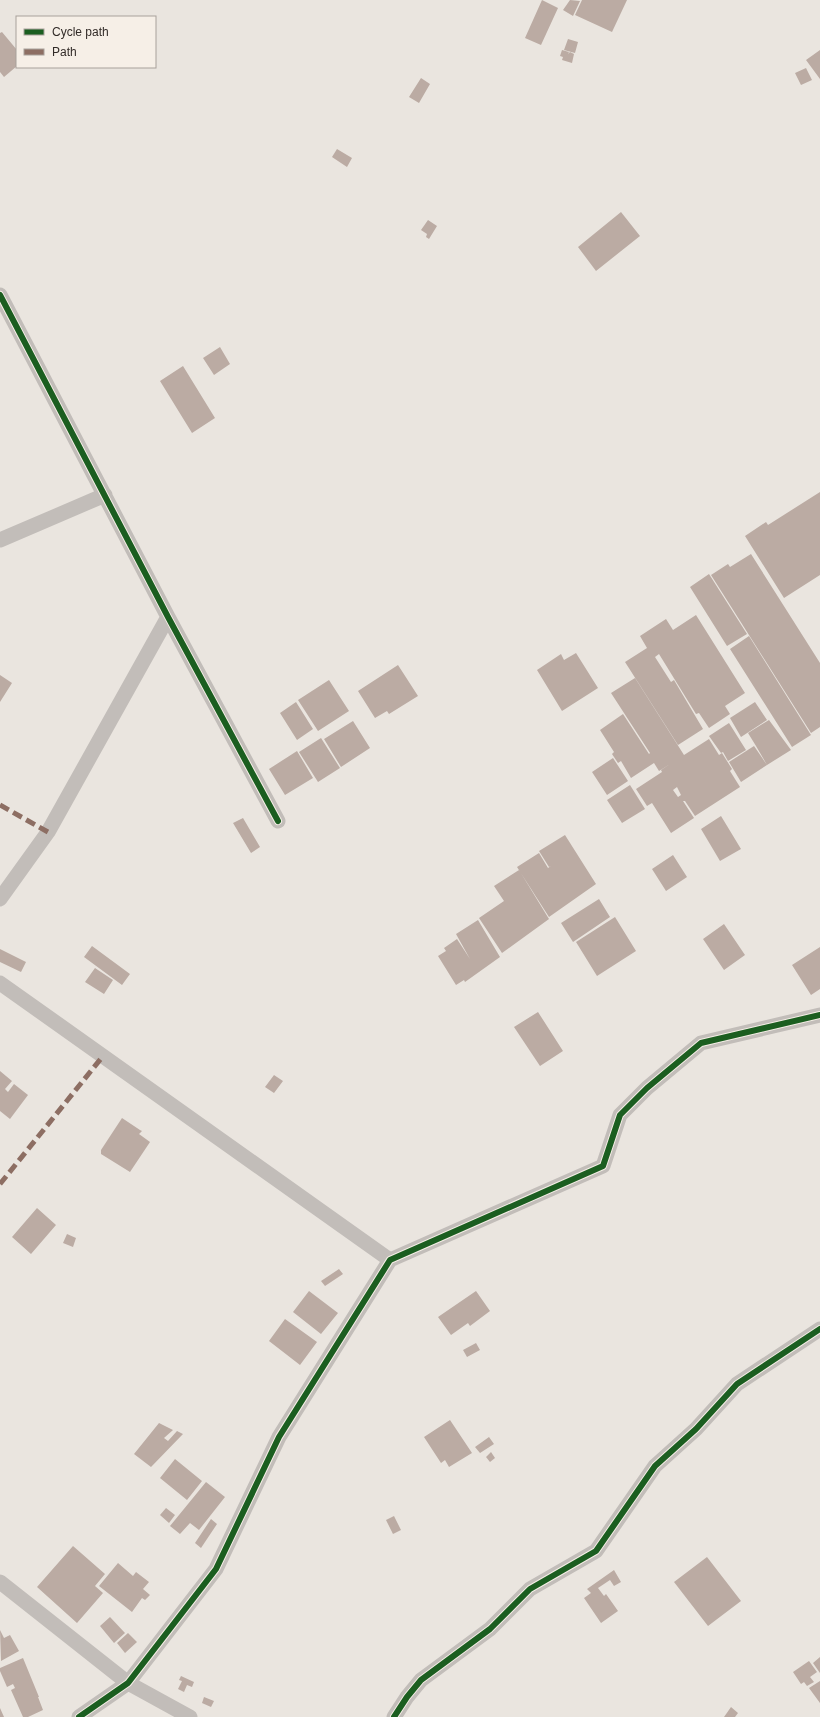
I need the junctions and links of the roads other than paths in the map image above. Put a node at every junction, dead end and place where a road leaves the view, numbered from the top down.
1 (0, 295) edge
2 (105, 496) junction
3 (0, 540) edge
4 (168, 617) junction
5 (278, 821) dead end
6 (0, 899) edge
7 (0, 983) edge
8 (820, 1015) edge
9 (390, 1260) junction
10 (820, 1329) edge
11 (0, 1582) edge
12 (128, 1683) junction
13 (79, 1717) edge
14 (190, 1717) edge
15 (394, 1717) edge

1 - 2 street
2 - 3 street
2 - 4 street
4 - 5 street
4 - 6 street
7 - 9 street
8 - 9 street
9 - 12 street
10 - 15 street
11 - 12 street
12 - 13 street
12 - 14 street

